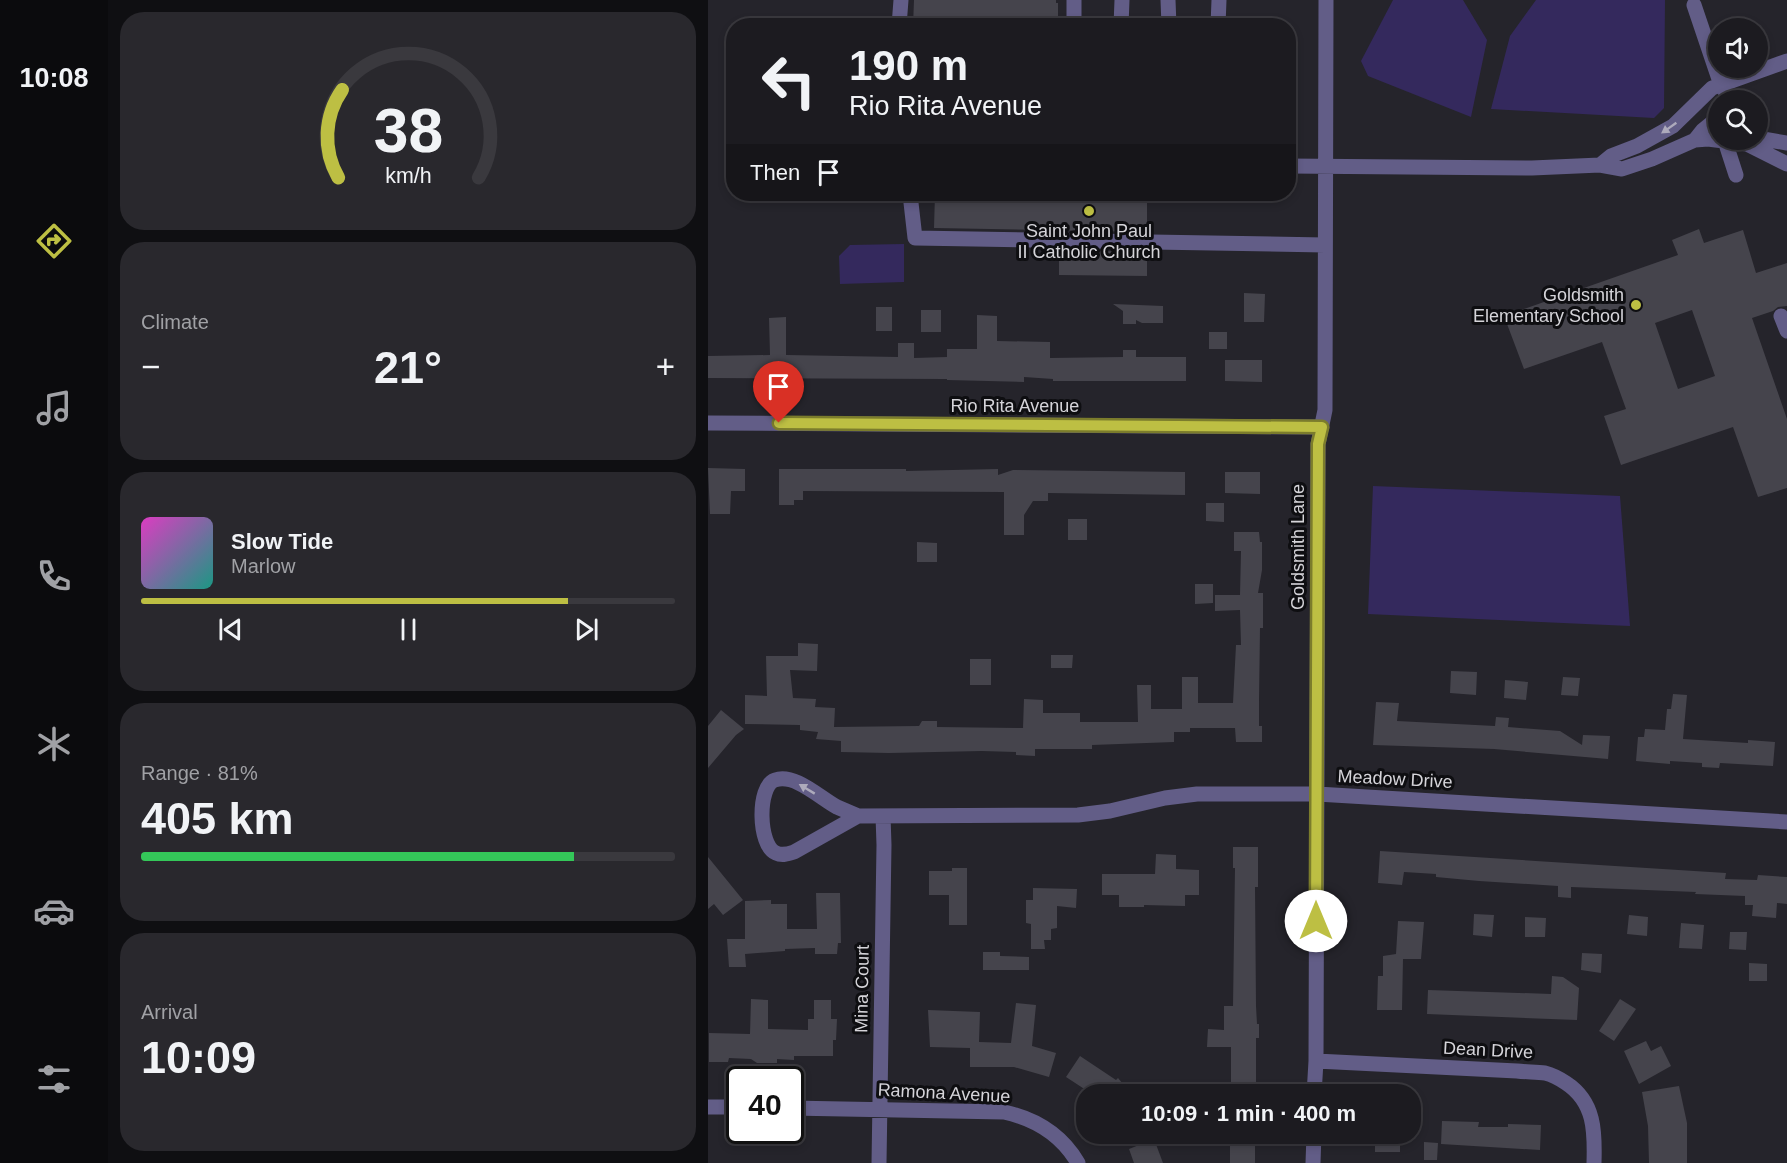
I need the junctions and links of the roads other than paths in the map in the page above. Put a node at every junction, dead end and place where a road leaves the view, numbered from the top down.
1 (901, 0) edge
2 (1074, 0) edge
3 (1122, 0) edge
4 (1168, 0) edge
5 (1219, 0) edge
6 (1326, 0) edge
7 (1694, 5) dead end
8 (900, 18) edge
9 (1074, 18) edge
10 (1121, 18) edge
11 (1169, 18) edge
12 (1218, 18) edge
13 (1787, 61) edge
14 (1724, 84) junction
15 (1725, 90) edge
16 (1708, 126) edge
17 (1708, 139) edge
18 (1695, 140) junction
19 (1768, 141) edge
20 (1787, 143) edge
21 (1728, 150) edge
22 (1759, 150) edge
23 (1787, 164) edge
24 (1600, 165) junction
25 (1296, 166) edge
26 (1326, 166) junction
27 (1736, 175) dead end
28 (911, 201) edge
29 (1325, 245) junction
30 (708, 423) edge
31 (1322, 427) junction
32 (1317, 794) junction
33 (858, 816) junction
34 (883, 816) junction
35 (1787, 822) edge
36 (1316, 1061) junction
37 (1315, 1084) edge
38 (708, 1107) edge
39 (726, 1107) edge
40 (804, 1108) edge
41 (880, 1109) junction
42 (1314, 1144) edge
43 (879, 1163) edge
44 (1078, 1163) edge
45 (1313, 1163) edge
46 (1594, 1163) edge

1 - 8 street
2 - 9 street
3 - 10 street
4 - 11 street
5 - 12 street
6 - 26 street, Goldsmith Lane
7 - 14 street
13 - 14 street
14 - 15 street
14 -> 24 street
16 - 18 street
17 - 18 street
18 - 24 street
19 - 20 street
21 - 27 street
22 - 23 street
24 - 26 street
25 - 26 street
26 - 29 street, Goldsmith Lane
28 - 29 street
29 - 31 street, Goldsmith Lane
30 - 31 street, Rio Rita Avenue
31 - 32 street, Goldsmith Lane
32 - 34 street, Meadow Drive
32 - 35 street, Meadow Drive
32 - 36 street, Goldsmith Lane
33 -> 33 street, Meadow Drive
33 - 34 street, Meadow Drive
34 - 41 street, Mina Court
36 - 37 street, Goldsmith Lane
36 - 46 street, Dean Drive
38 - 39 street
40 - 41 street, Ramona Avenue
41 - 43 street, Mina Court
41 - 44 street, Ramona Avenue
42 - 45 street

